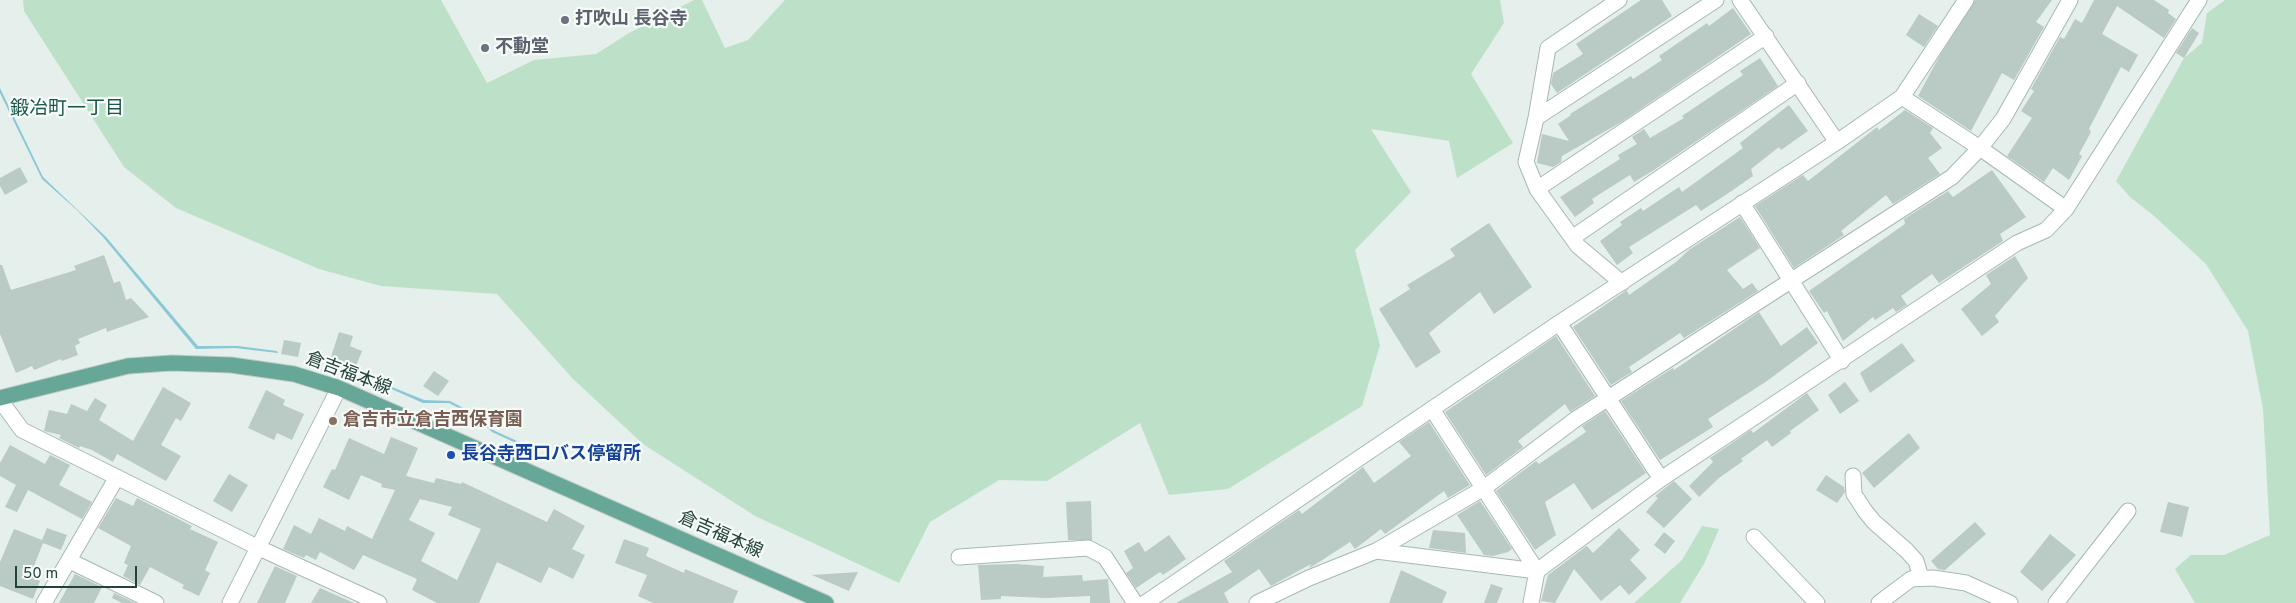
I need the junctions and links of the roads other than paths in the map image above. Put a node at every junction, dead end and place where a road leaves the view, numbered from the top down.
1 (1619, 0) edge
2 (1716, 0) edge
3 (1740, 0) edge
4 (1966, 0) edge
5 (2070, 0) edge
6 (2199, 0) edge
7 (1766, 36) junction
8 (1798, 83) junction
9 (1902, 97) junction
10 (1536, 118) junction
11 (1837, 142) junction
12 (1980, 148) junction
13 (1537, 188) junction
14 (1742, 203) junction
15 (2066, 210) junction
16 (1572, 238) junction
17 (1792, 281) junction
18 (1622, 283) junction
19 (1559, 323) junction
20 (1842, 360) junction
21 (339, 388) junction
22 (1610, 397) junction
23 (0, 399) edge
24 (1432, 409) junction
25 (1853, 476) dead end
26 (116, 477) junction
27 (1661, 479) junction
28 (1484, 488) junction
29 (2128, 511) dead end
30 (1754, 537) dead end
31 (257, 547) junction
32 (1376, 551) junction
33 (959, 557) dead end
34 (70, 560) junction
35 (1537, 571) junction
36 (1921, 578) junction
37 (44, 603) edge
38 (156, 603) edge
39 (230, 603) edge
40 (379, 603) edge
41 (826, 603) edge
42 (1135, 603) edge
43 (1145, 603) edge
44 (1257, 603) edge
45 (1531, 603) edge
46 (1817, 603) edge
47 (1879, 603) edge
48 (2010, 603) edge
49 (2056, 603) edge

1 - 10 street
2 - 10 street
3 - 7 street
4 - 9 street
5 - 12 street
6 - 15 street
7 - 8 street
7 - 13 street
8 - 11 street
8 - 16 street
9 - 11 street
9 - 12 street
10 - 13 street
11 - 14 street
12 - 15 street
12 - 17 street
13 - 16 street
14 - 17 street
14 - 18 street
15 - 20 street
16 - 18 street
17 - 20 street
17 - 22 street
18 - 19 street
19 - 22 street
19 - 24 street
20 - 27 street
21 - 23 main road, 倉吉福本線
21 - 31 street
21 - 41 main road, 倉吉福本線
22 - 27 street
22 - 28 street
23 - 26 street
24 - 28 street
24 - 43 street
25 - 36 street
26 - 31 street
26 - 34 street
27 - 35 street
28 - 32 street
28 - 35 street
29 - 49 street
30 - 46 street
31 - 39 street
31 - 40 street
32 - 35 street
32 - 44 street
33 - 42 street
34 - 37 street
34 - 38 street
35 - 45 street
36 - 47 street
36 - 48 street

